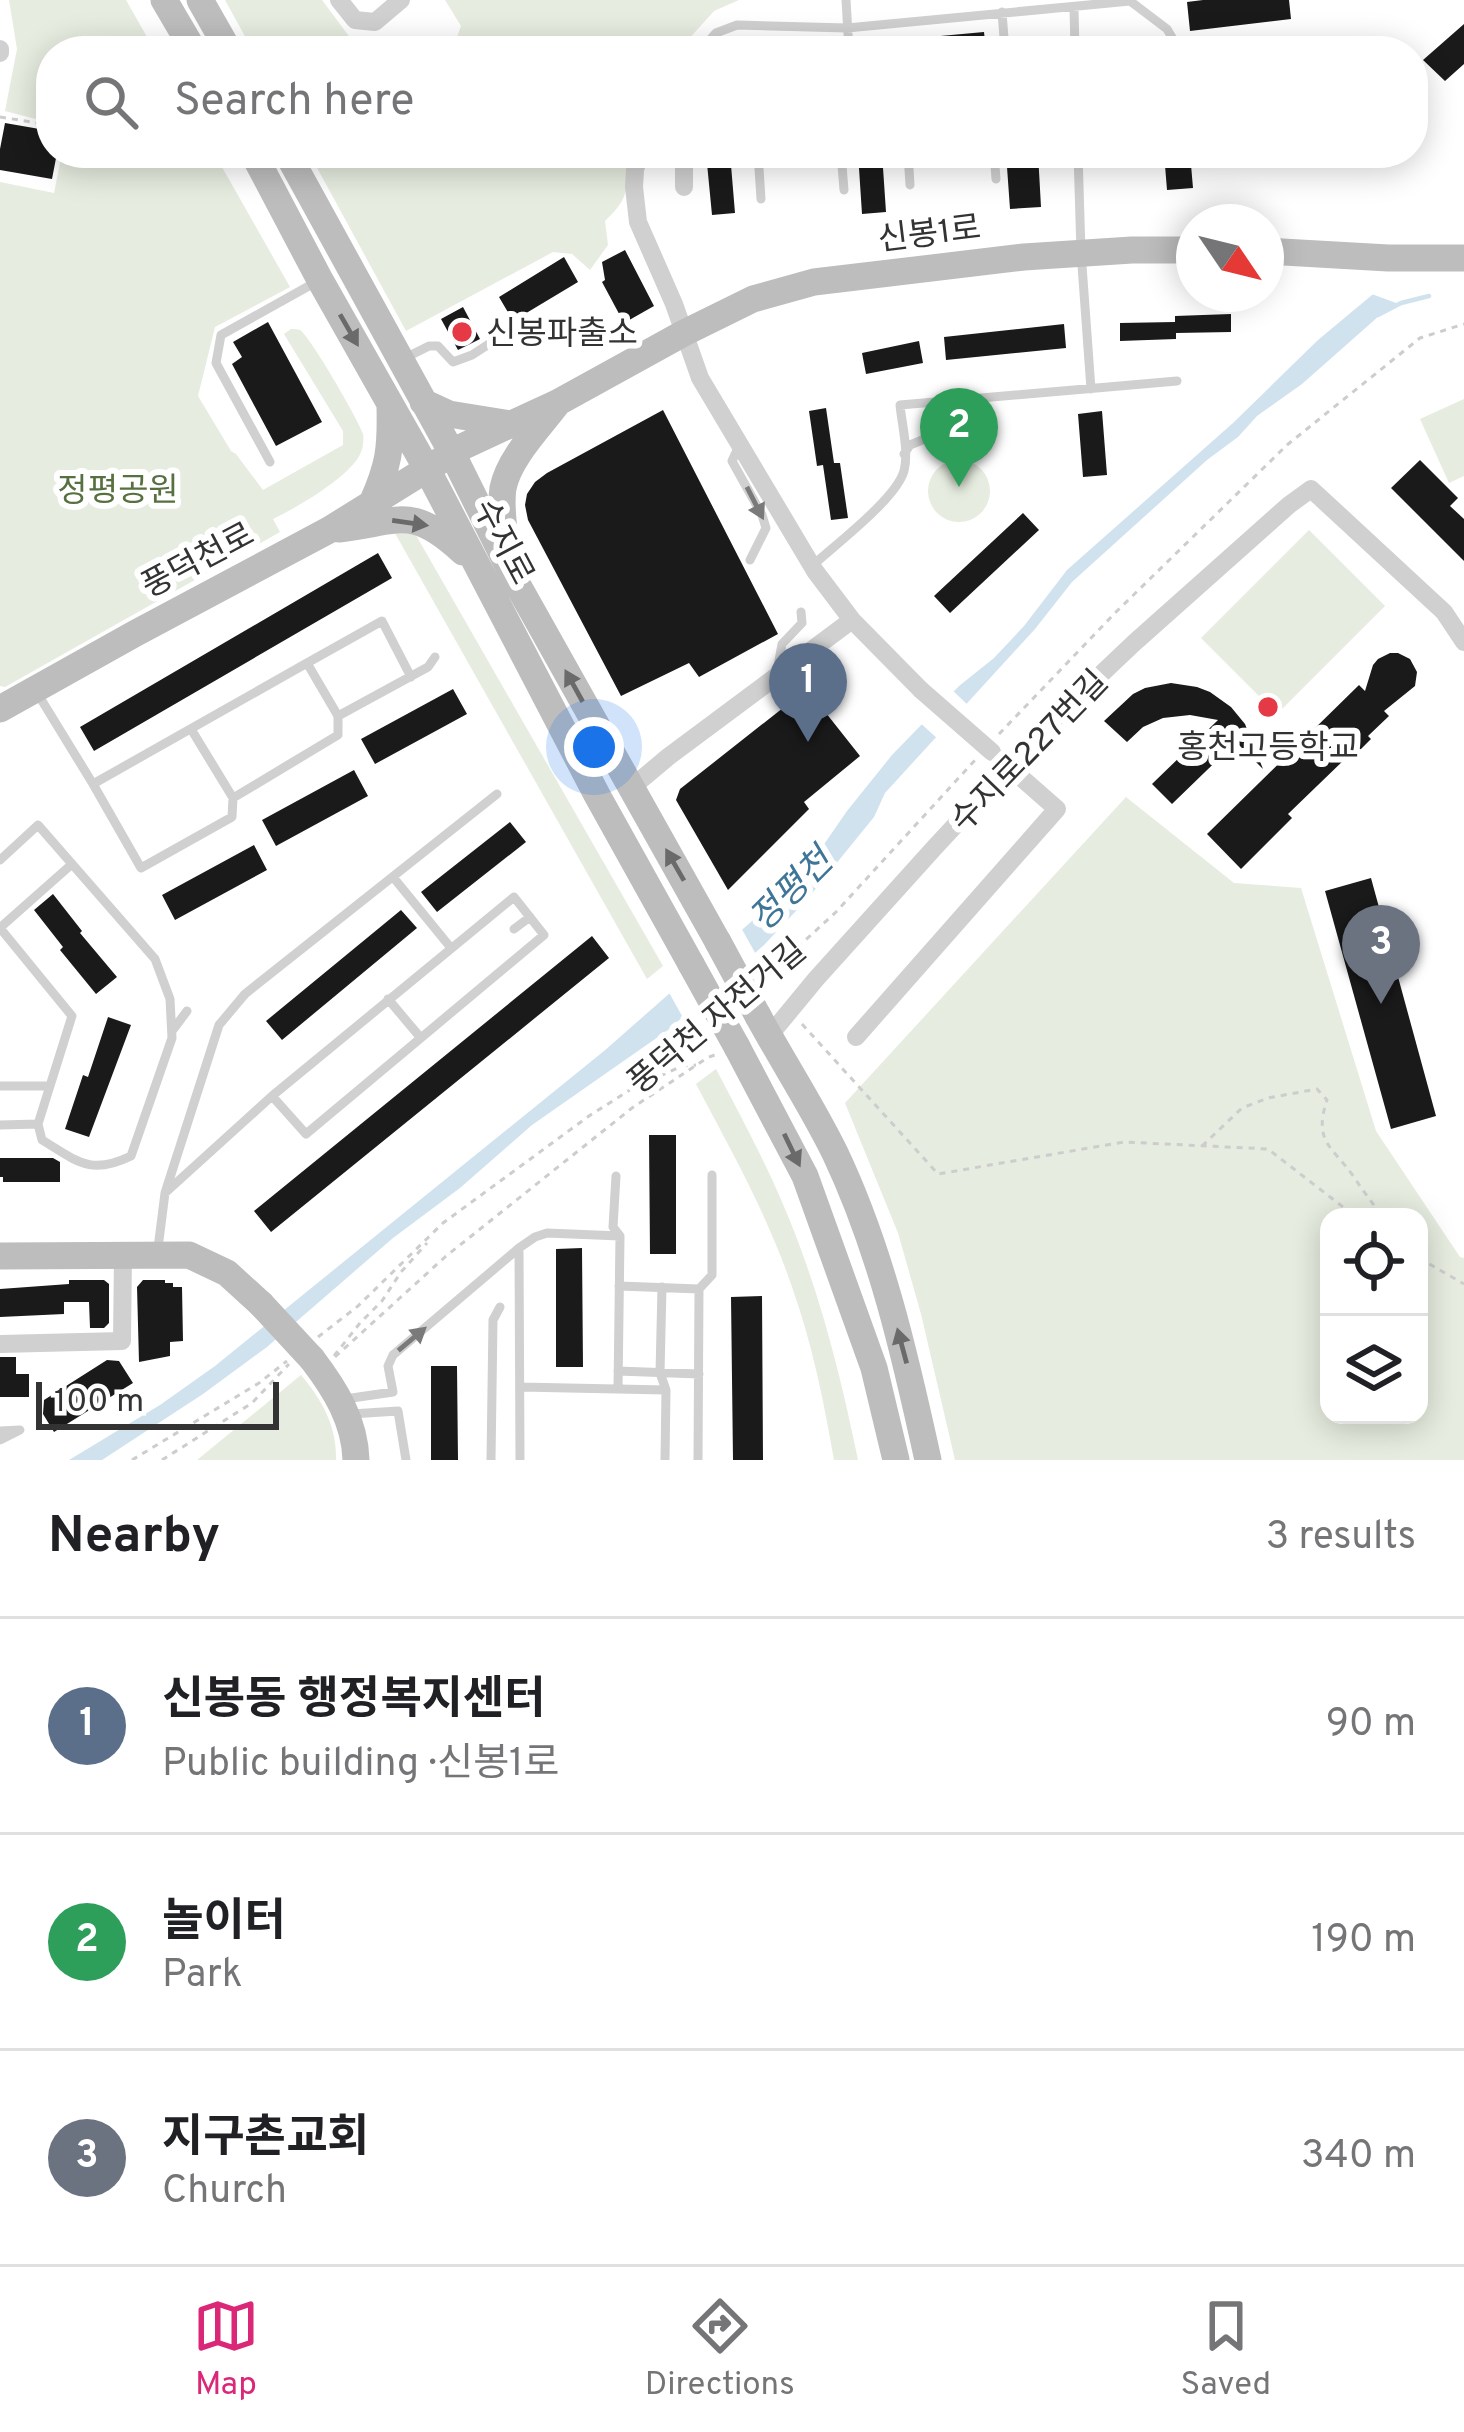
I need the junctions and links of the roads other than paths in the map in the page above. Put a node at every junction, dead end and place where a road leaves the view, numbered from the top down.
1 (164, 0) edge
2 (200, 0) edge
3 (339, 0) edge
4 (401, 0) edge
5 (846, 0) edge
6 (1130, 0) edge
7 (1074, 8) junction
8 (1002, 12) junction
9 (848, 28) junction
10 (185, 36) edge
11 (220, 36) edge
12 (713, 36) edge
13 (848, 36) edge
14 (1004, 36) edge
15 (1075, 36) edge
16 (1172, 36) edge
17 (261, 168) edge
18 (294, 168) edge
19 (636, 168) edge
20 (684, 168) edge
21 (759, 168) edge
22 (842, 168) edge
23 (909, 168) edge
24 (995, 168) edge
25 (1078, 168) edge
26 (996, 179) dead end
27 (910, 184) dead end
28 (684, 188) dead end
29 (844, 190) dead end
30 (761, 199) dead end
31 (1176, 250) edge
32 (1081, 252) junction
33 (1284, 252) edge
34 (1464, 258) edge
35 (320, 280) junction
36 (684, 334) junction
37 (492, 342) dead end
38 (400, 360) junction
39 (1177, 381) dead end
40 (1090, 389) junction
41 (423, 402) junction
42 (390, 403) junction
43 (557, 403) junction
44 (509, 424) junction
45 (927, 438) dead end
46 (739, 446) junction
47 (452, 453) junction
48 (904, 454) junction
49 (270, 462) dead end
50 (427, 469) junction
51 (372, 503) junction
52 (329, 530) junction
53 (751, 560) dead end
54 (508, 563) junction
55 (477, 565) junction
56 (812, 566) junction
57 (801, 612) dead end
58 (852, 620) junction
59 (1464, 642) edge
60 (435, 657) dead end
61 (307, 663) junction
62 (411, 676) junction
63 (775, 679) junction
64 (36, 692) junction
65 (0, 710) edge
66 (338, 716) junction
67 (191, 729) junction
68 (1009, 767) junction
69 (93, 784) junction
70 (631, 788) junction
71 (497, 794) dead end
72 (233, 798) junction
73 (0, 860) edge
74 (72, 864) junction
75 (393, 877) junction
76 (530, 917) junction
77 (1, 927) edge
78 (514, 929) dead end
79 (452, 948) junction
80 (388, 999) junction
81 (187, 1011) dead end
82 (763, 1026) junction
83 (172, 1031) junction
84 (420, 1037) junction
85 (856, 1037) dead end
86 (26, 1070) dead end
87 (0, 1086) edge
88 (26, 1086) junction
89 (50, 1086) junction
90 (272, 1096) junction
91 (38, 1124) junction
92 (0, 1125) edge
93 (712, 1175) dead end
94 (616, 1176) dead end
95 (165, 1192) junction
96 (620, 1236) junction
97 (519, 1248) junction
98 (123, 1254) junction
99 (157, 1254) junction
100 (0, 1256) edge
101 (712, 1275) junction
102 (726, 1276) dead end
103 (620, 1286) junction
104 (662, 1287) junction
105 (699, 1289) junction
106 (520, 1308) junction
107 (0, 1343) edge
108 (618, 1371) junction
109 (660, 1372) junction
110 (699, 1374) junction
111 (520, 1387) junction
112 (618, 1389) junction
113 (666, 1390) junction
114 (343, 1407) junction
115 (356, 1460) edge
116 (406, 1460) edge
117 (491, 1460) edge
118 (520, 1460) edge
119 (665, 1460) edge
120 (698, 1460) edge
121 (896, 1460) edge
122 (928, 1460) edge

1 - 10 main road
2 - 11 main road
3 - 4 street
5 - 9 lane
6 - 7 lane
6 - 16 lane
7 - 8 lane
7 - 15 lane
8 - 9 lane
8 - 14 lane
9 - 12 lane
9 - 13 lane
17 - 35 main road, 수지로
18 - 38 main road, 수지로
19 - 36 street
20 - 28 street
21 - 30 lane
22 - 29 lane
23 - 27 lane
24 - 26 lane
25 - 32 lane
31 - 32 main road, 신봉1로
32 - 36 main road, 신봉1로
32 - 40 lane
33 - 34 main road
35 -> 42 main road, 수지로
35 - 49 lane
36 - 43 main road, 신봉1로
36 - 46 street
37 - 38 lane
38 - 41 main road, 수지로
39 - 40 lane
40 - 48 lane
41 - 44 main road
41 - 47 main road, 수지로
42 - 50 main road, 수지로
42 - 51 main road
43 - 44 main road, 신봉1로
43 - 54 main road
44 - 47 main road, 신봉1로
45 - 48 lane
46 -> 53 lane
46 - 56 street
47 - 50 main road, 신봉1로
47 - 54 main road, 수지로
48 - 56 lane
50 - 51 main road, 풍덕천로
50 - 55 main road, 수지로
51 - 52 main road, 풍덕천로
52 -> 55 main road
52 - 64 main road, 풍덕천로
70 -> 54 main road, 수지로
55 -> 121 main road, 수지로, bridge
56 - 58 street
57 - 63 lane
58 - 63 street
58 - 68 street, bridge
59 - 68 street, 수지로227번길
60 - 62 lane
61 - 62 lane
61 - 66 lane
61 - 67 lane
62 - 66 lane
63 - 70 street
64 - 65 main road, 풍덕천로
64 - 69 lane
66 - 72 lane
67 - 69 lane
67 - 72 lane
68 - 82 street, 수지로227번길
68 - 85 street
69 - 72 lane
82 -> 70 main road, 수지로, bridge
71 - 75 lane
73 - 74 lane
74 - 77 lane
74 - 83 lane
75 - 79 lane
75 - 95 lane
76 - 78 lane
76 - 79 lane
76 - 84 lane
77 - 89 lane
79 - 80 lane
80 - 84 lane
80 - 90 lane
81 - 83 lane
122 -> 82 main road
83 - 91 lane
84 - 90 lane
86 - 88 lane
87 - 88 lane
88 - 89 lane
89 - 91 lane
90 - 95 lane
91 - 92 lane
93 - 101 lane
94 - 96 lane
95 - 99 lane
96 - 97 lane
96 - 103 lane
97 - 106 lane
114 -> 97 lane
98 - 99 main road
98 - 100 main road
98 - 107 street
99 - 114 main road, bridge
101 - 102 lane
101 - 105 lane
103 - 104 lane
103 - 108 lane
104 - 105 lane
104 - 109 lane
105 - 110 lane
106 - 111 lane
106 - 117 lane
108 - 109 lane
108 - 112 lane
109 - 110 lane
109 - 113 lane
110 - 120 lane
111 - 112 lane
111 - 118 lane
112 - 113 lane
113 - 119 lane
114 - 115 main road
114 - 116 lane

